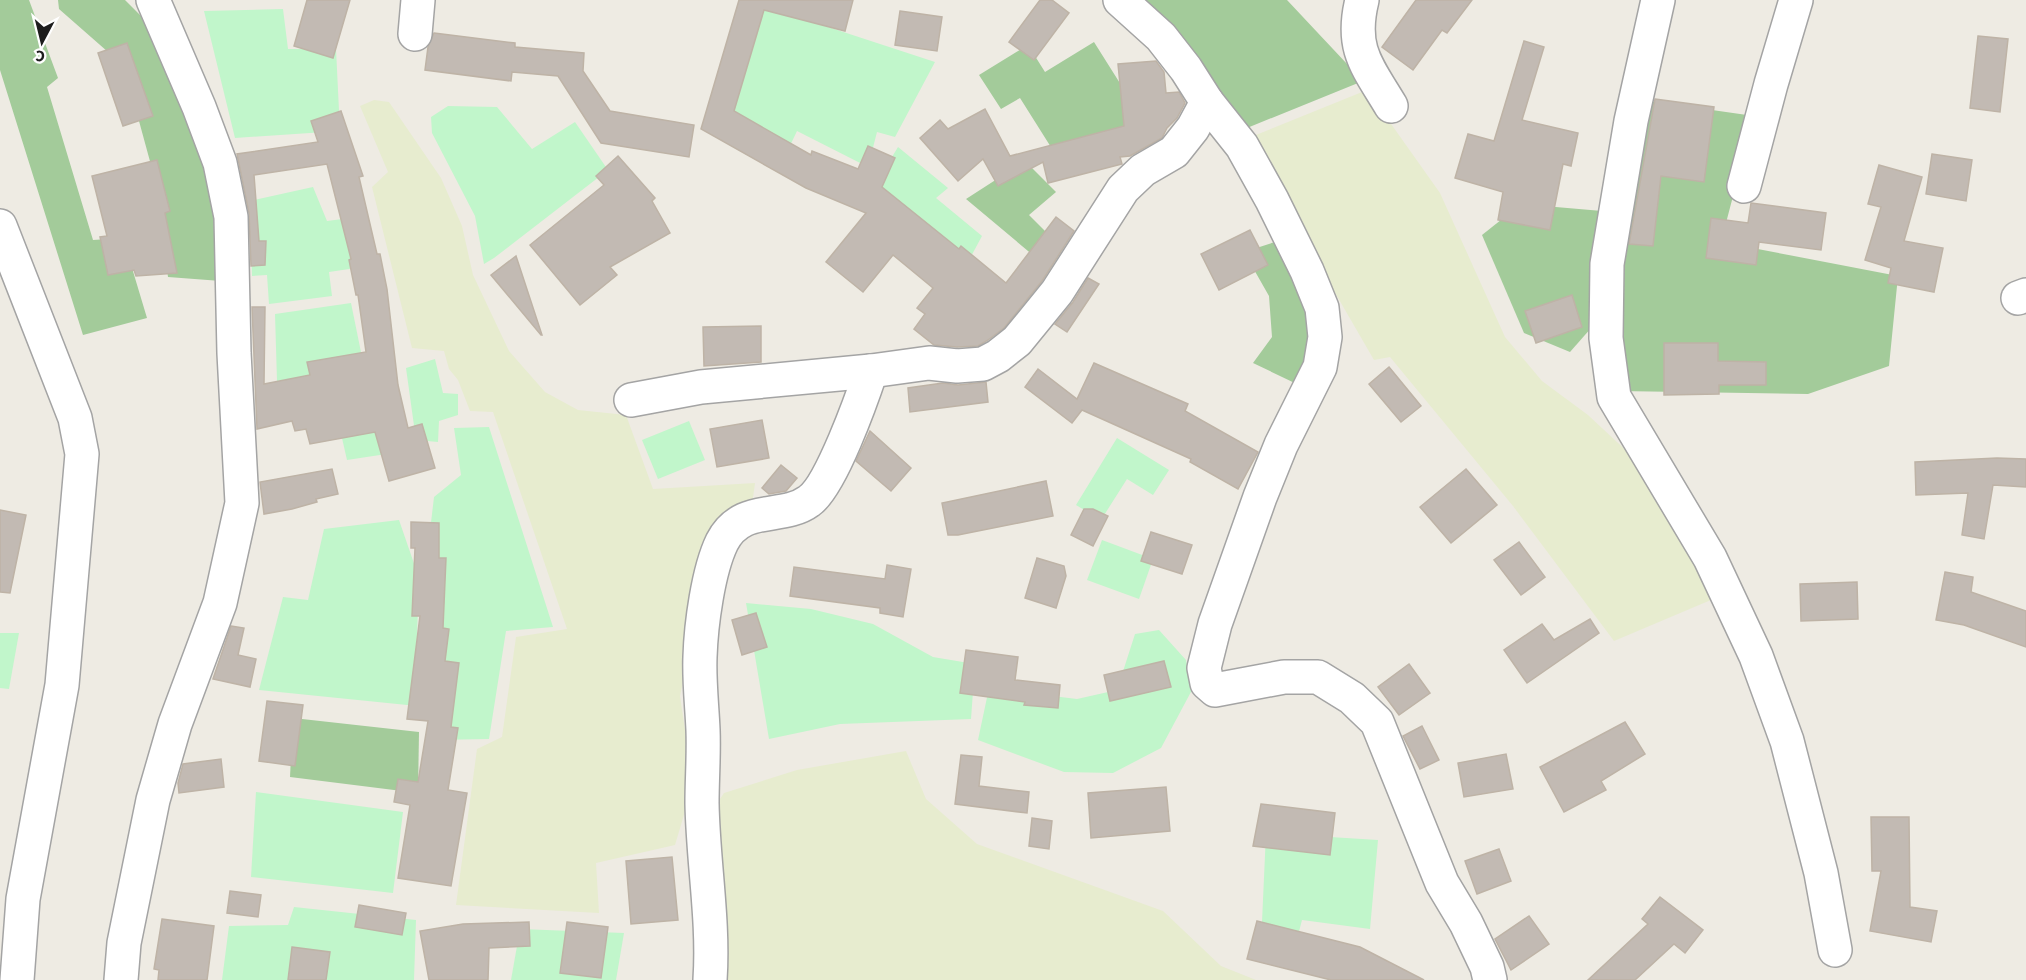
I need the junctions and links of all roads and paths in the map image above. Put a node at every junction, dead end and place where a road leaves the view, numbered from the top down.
1 (153, 0) edge
2 (418, 0) edge
3 (1119, 0) edge
4 (1362, 0) edge
5 (1658, 0) edge
6 (1796, 0) edge
7 (415, 34) dead end
8 (1207, 102) junction
9 (1391, 106) dead end
10 (1744, 186) dead end
11 (0, 226) edge
12 (871, 371) junction
13 (632, 400) dead end
14 (1835, 951) dead end
15 (17, 980) edge
16 (121, 980) edge
17 (710, 980) edge
18 (1490, 980) edge

1 - 16 lane
2 - 7 lane
3 - 8 lane
4 - 9 lane
5 - 14 lane
6 - 10 lane
8 - 12 lane
8 - 18 lane
11 - 15 lane
12 - 13 lane
12 - 17 lane

